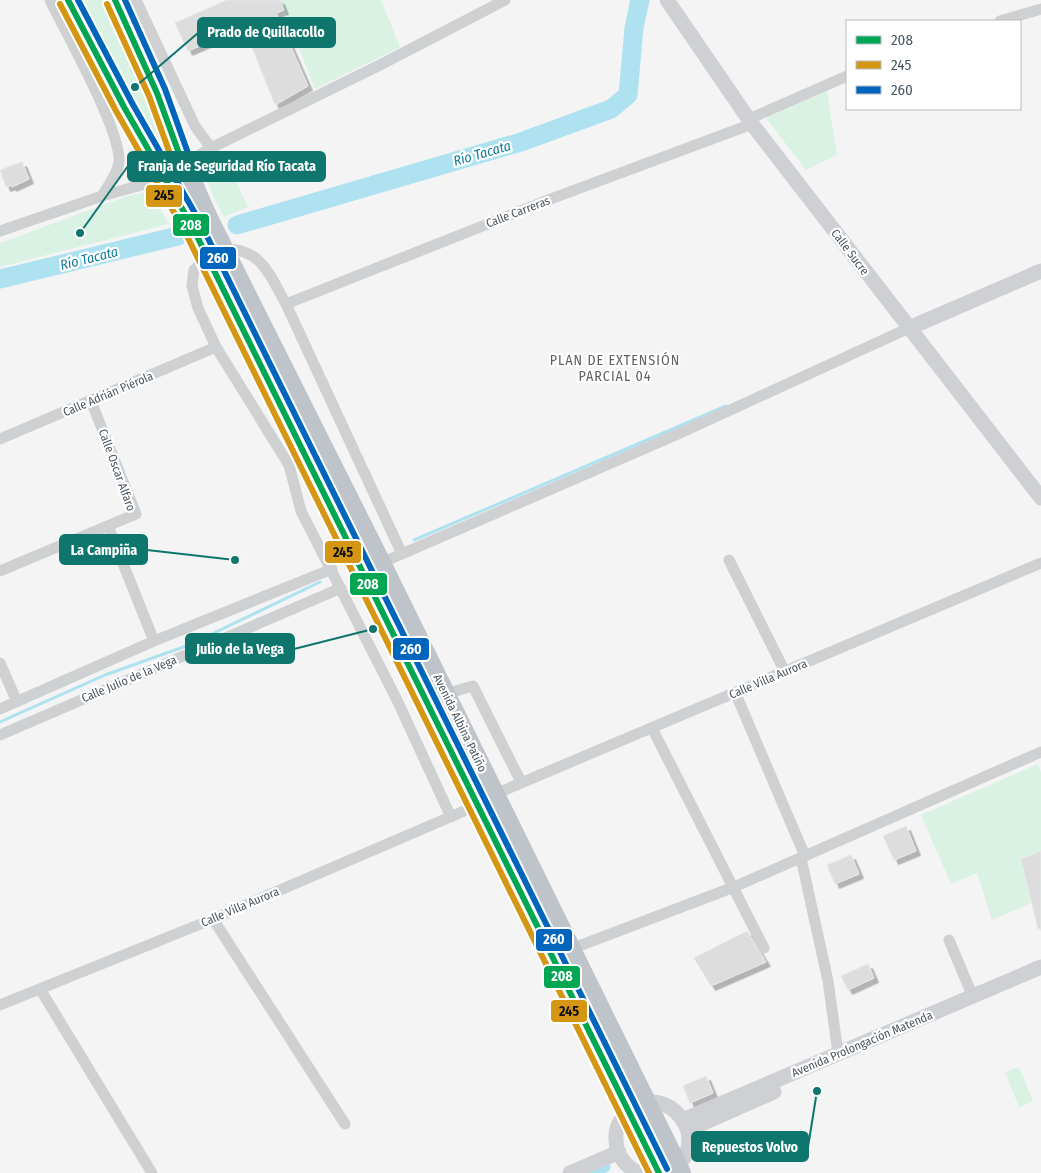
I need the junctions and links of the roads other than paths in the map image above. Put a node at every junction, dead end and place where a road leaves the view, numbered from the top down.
1 (50, 0) edge
2 (68, 0) edge
3 (115, 0) edge
4 (136, 0) edge
5 (505, 0) edge
6 (666, 0) edge
7 (1041, 9) edge
8 (1003, 20) edge
9 (846, 76) edge
10 (751, 121) junction
11 (211, 148) junction
12 (183, 165) junction
13 (166, 178) junction
14 (102, 196) junction
15 (0, 231) edge
16 (216, 253) junction
17 (1041, 271) edge
18 (286, 304) junction
19 (909, 328) junction
20 (216, 348) junction
21 (91, 401) junction
22 (0, 440) edge
23 (1041, 498) edge
24 (108, 526) junction
25 (402, 554) junction
26 (729, 560) dead end
27 (381, 563) junction
28 (1041, 563) edge
29 (332, 569) junction
30 (0, 570) edge
31 (341, 588) junction
32 (154, 641) junction
33 (0, 663) edge
34 (785, 672) junction
35 (735, 692) junction
36 (446, 694) junction
37 (16, 702) junction
38 (0, 709) edge
39 (652, 728) junction
40 (0, 735) edge
41 (1041, 752) edge
42 (521, 782) junction
43 (486, 800) junction
44 (451, 817) junction
45 (803, 857) junction
46 (734, 887) junction
47 (213, 919) junction
48 (949, 940) dead end
49 (764, 948) dead end
50 (571, 949) junction
51 (1041, 968) edge
52 (1041, 979) edge
53 (40, 988) junction
54 (973, 997) junction
55 (0, 1005) edge
56 (838, 1053) junction
57 (646, 1102) junction
58 (628, 1112) junction
59 (345, 1124) dead end
60 (686, 1125) junction
61 (618, 1152) junction
62 (674, 1171) edge
63 (152, 1173) edge
64 (570, 1173) edge
65 (639, 1173) edge
66 (658, 1173) edge

1 - 14 street
2 - 13 highway, Avenida Albina Patiño
3 - 12 highway, Avenida Albina Patiño
4 - 11 street
5 - 11 street
6 - 10 main road, Calle Sucre
7 - 8 street
9 - 10 street, Calle Carreras
10 - 18 street, Calle Carreras
10 - 19 main road, Calle Sucre
11 - 12 street
12 - 16 highway, Avenida Albina Patiño
13 - 14 street
13 - 16 highway, Avenida Albina Patiño
14 - 15 street
16 - 18 street
16 - 20 street
16 - 27 highway, Avenida Albina Patiño
16 - 43 highway, Avenida Albina Patiño
17 - 19 main road
18 - 25 street
19 - 23 main road, Calle Sucre
19 - 25 street
20 - 21 street, Calle Adrián Piérola
20 - 29 street
21 - 22 street, Calle Adrián Piérola
21 - 24 street, Calle Oscar Alfaro
24 - 30 street, Calle Oscar Alfaro
24 - 32 street
25 - 27 street
26 - 34 street
27 - 36 highway, Avenida Albina Patiño
28 - 34 street, Calle Villa Aurora
29 - 31 street
29 - 32 street, Calle Julio de la Vega
31 - 40 street, Calle Julio de la Vega
31 - 44 street
32 - 37 street, Calle Julio de la Vega
33 - 37 street
34 - 35 street, Calle Villa Aurora
35 - 39 street, Calle Villa Aurora
35 - 45 street
36 - 42 street
36 - 43 highway, Avenida Albina Patiño
37 - 38 street, Calle Julio de la Vega
39 - 42 street, Calle Villa Aurora
39 - 46 street
41 - 45 street
42 - 43 street, Calle Villa Aurora
43 - 44 street, Calle Villa Aurora
43 - 50 highway, Avenida Albina Patiño
43 - 58 highway, Avenida Albina Patiño
44 - 47 street, Calle Villa Aurora
45 - 46 street
45 - 56 street
46 - 49 street
46 - 50 street
47 - 53 street, Calle Villa Aurora
47 - 59 street
48 - 54 street
50 - 57 highway, Avenida Albina Patiño
51 - 54 main road, Avenida Prolongación Matenda
52 - 60 main road, Avenida Prolongación Matenda
53 - 55 street, Calle Villa Aurora
53 - 63 street
54 - 56 main road, Avenida Prolongación Matenda
56 - 60 main road, Avenida Prolongación Matenda
57 - 58 main road
57 - 60 main road
57 - 62 highway, Avenida Albina Patiño
58 - 61 main road
58 - 66 highway, Avenida Albina Patiño
60 - 62 main road
61 - 64 main road
61 - 65 main road

